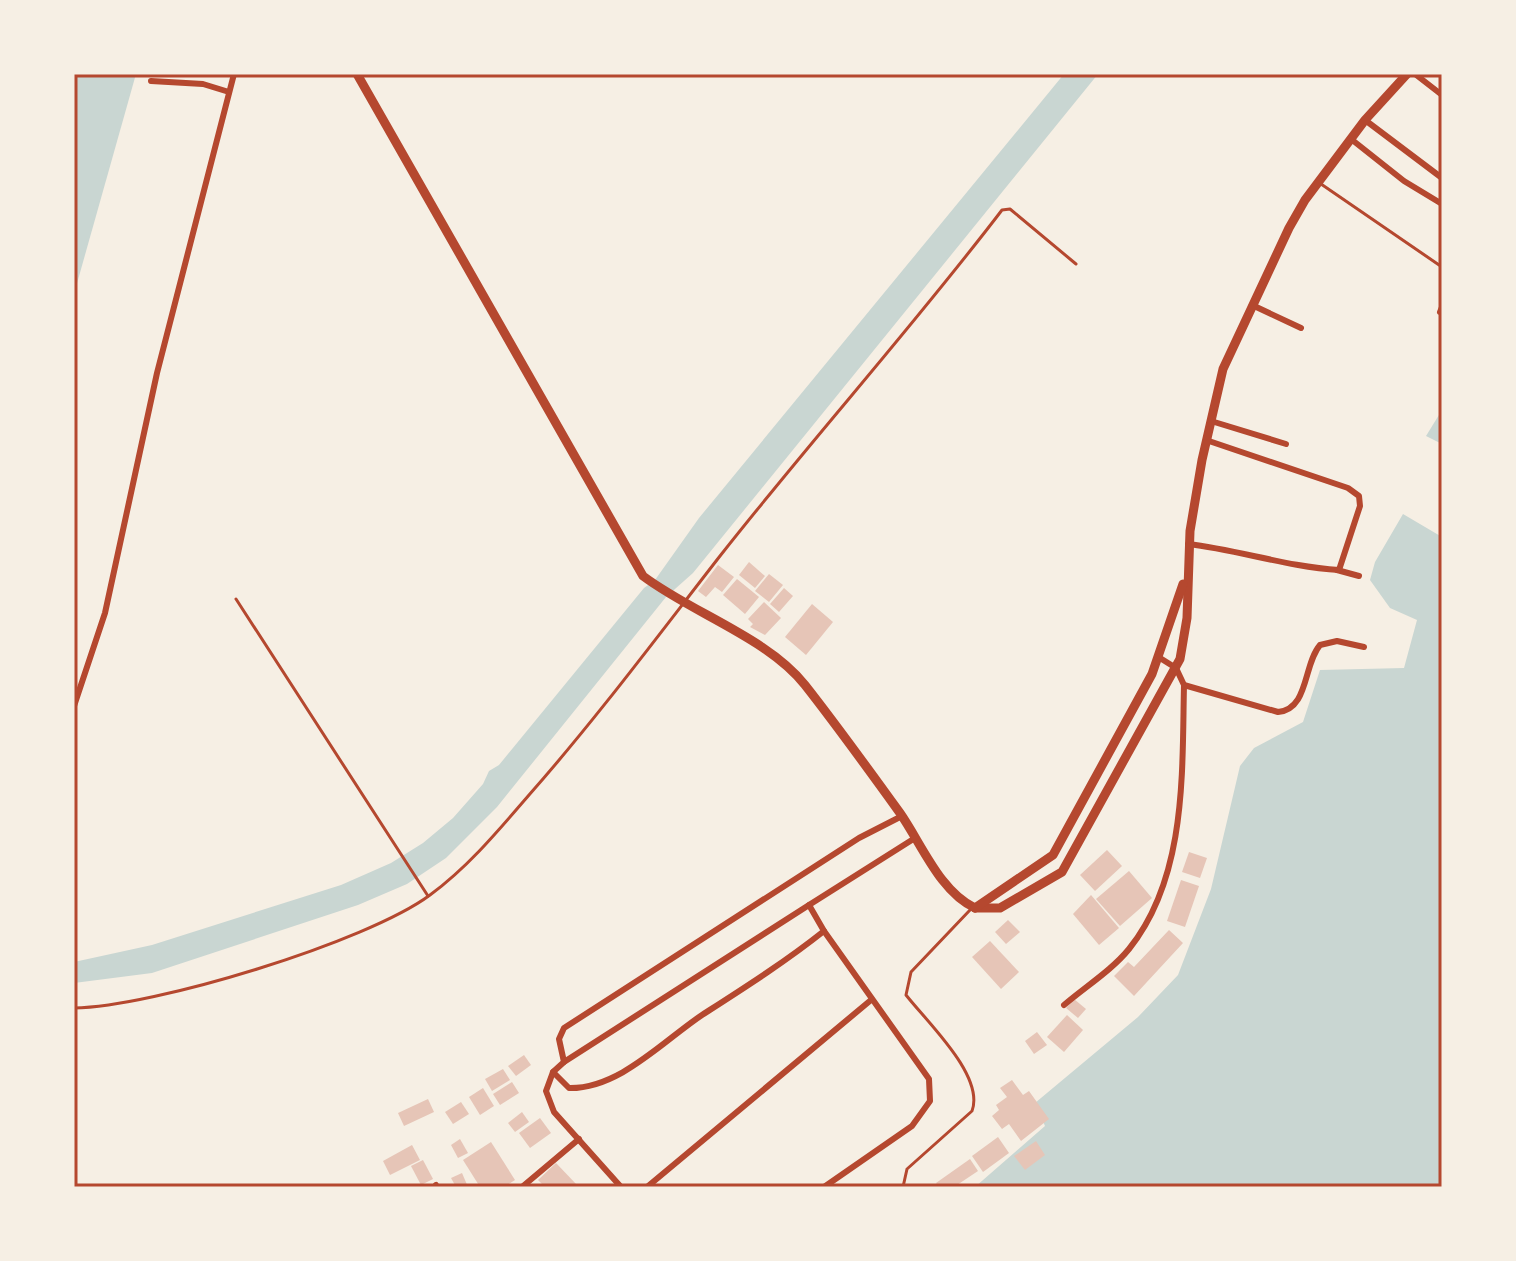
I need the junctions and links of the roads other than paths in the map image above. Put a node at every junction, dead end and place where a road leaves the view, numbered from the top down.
1 (234, 74) edge
2 (357, 74) edge
3 (1407, 74) edge
4 (1415, 74) edge
5 (151, 81) dead end
6 (229, 92) junction
7 (1442, 95) edge
8 (1365, 120) junction
9 (1351, 139) junction
10 (1442, 178) edge
11 (1318, 182) junction
12 (1442, 204) edge
13 (1076, 264) dead end
14 (1442, 267) edge
15 (1252, 305) junction
16 (1301, 328) dead end
17 (1211, 421) junction
18 (1206, 440) junction
19 (1286, 444) dead end
20 (1188, 544) junction
21 (1337, 570) junction
22 (1186, 572) junction
23 (1359, 576) dead end
24 (236, 599) dead end
25 (678, 602) junction
26 (1364, 647) dead end
27 (1160, 658) junction
28 (1176, 668) junction
29 (1184, 685) junction
30 (74, 706) edge
31 (902, 816) junction
32 (915, 838) junction
33 (1053, 855) junction
34 (1062, 872) junction
35 (428, 896) junction
36 (809, 905) junction
37 (974, 907) junction
38 (824, 931) junction
39 (871, 1000) junction
40 (1064, 1005) dead end
41 (74, 1008) edge
42 (564, 1062) junction
43 (553, 1072) junction
44 (579, 1139) junction
45 (522, 1187) edge
46 (621, 1187) edge
47 (647, 1187) edge
48 (824, 1187) edge
49 (903, 1187) edge

1 - 6 street
2 - 25 main road
3 - 8 main road
4 - 7 street
5 - 6 street
6 - 30 street
8 - 9 main road
8 - 10 street
9 - 11 main road
9 - 12 street
11 - 14 lane
11 - 15 main road
13 - 25 lane
15 - 16 street
15 - 17 main road
17 - 18 main road
17 - 19 street
18 - 20 main road
18 - 21 street
20 - 21 street
20 - 22 main road
21 - 23 street
22 - 27 main road
22 - 28 main road
24 - 35 lane
25 - 31 main road
25 - 35 lane
26 - 29 street
27 - 28 street
27 - 33 main road
28 - 29 street
28 - 34 main road
29 - 40 street
31 - 32 main road
31 - 42 street
32 - 36 street
32 - 37 main road
33 - 34 main road
33 - 37 main road
34 - 37 main road
35 - 41 lane
36 - 38 street
36 - 42 street
37 - 49 lane
38 - 39 street
38 - 43 street
39 - 47 street
39 - 48 street
42 - 43 street
43 - 44 street
44 - 45 street
44 - 46 street

